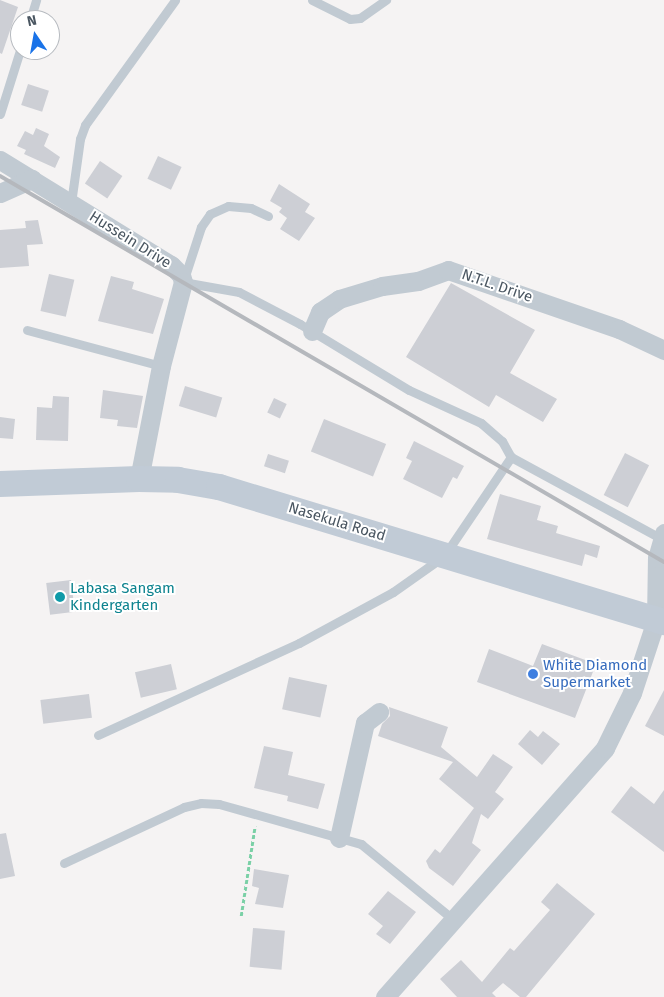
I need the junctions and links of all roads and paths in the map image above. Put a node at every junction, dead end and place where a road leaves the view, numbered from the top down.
1 (175, 0) edge
2 (312, 0) edge
3 (386, 0) edge
4 (17, 60) edge
5 (0, 114) edge
6 (0, 160) edge
7 (32, 180) junction
8 (0, 193) edge
9 (71, 203) junction
10 (268, 216) dead end
11 (183, 282) junction
12 (27, 330) dead end
13 (312, 331) junction
14 (664, 350) edge
15 (160, 366) junction
16 (511, 457) junction
17 (139, 479) junction
18 (0, 484) edge
19 (663, 536) edge
20 (444, 556) junction
21 (660, 621) edge
22 (379, 712) dead end
23 (98, 735) dead end
24 (258, 815) junction
25 (339, 838) junction
26 (64, 863) dead end
27 (241, 916) dead end
28 (455, 920) junction
29 (385, 997) edge

1 - 9 lane
2 - 3 lane
4 - 5 lane
6 - 7 street, Hussein Drive
7 - 8 street
7 - 9 street, Hussein Drive
9 - 11 street, Hussein Drive
10 - 11 lane
11 - 13 lane
11 - 15 street, Hussein Drive
12 - 15 lane
13 - 14 street, N.T.L. Drive
13 - 16 lane
15 - 17 street, Hussein Drive
16 - 19 lane
16 - 20 lane
17 - 18 main road, Nasekula Road
17 - 20 main road, Nasekula Road
19 - 21 street
20 - 21 main road, Nasekula Road
20 - 23 lane
21 - 28 street
22 - 25 street
24 - 25 lane
24 - 26 lane
24 - 27 path
25 - 28 lane
28 - 29 street

